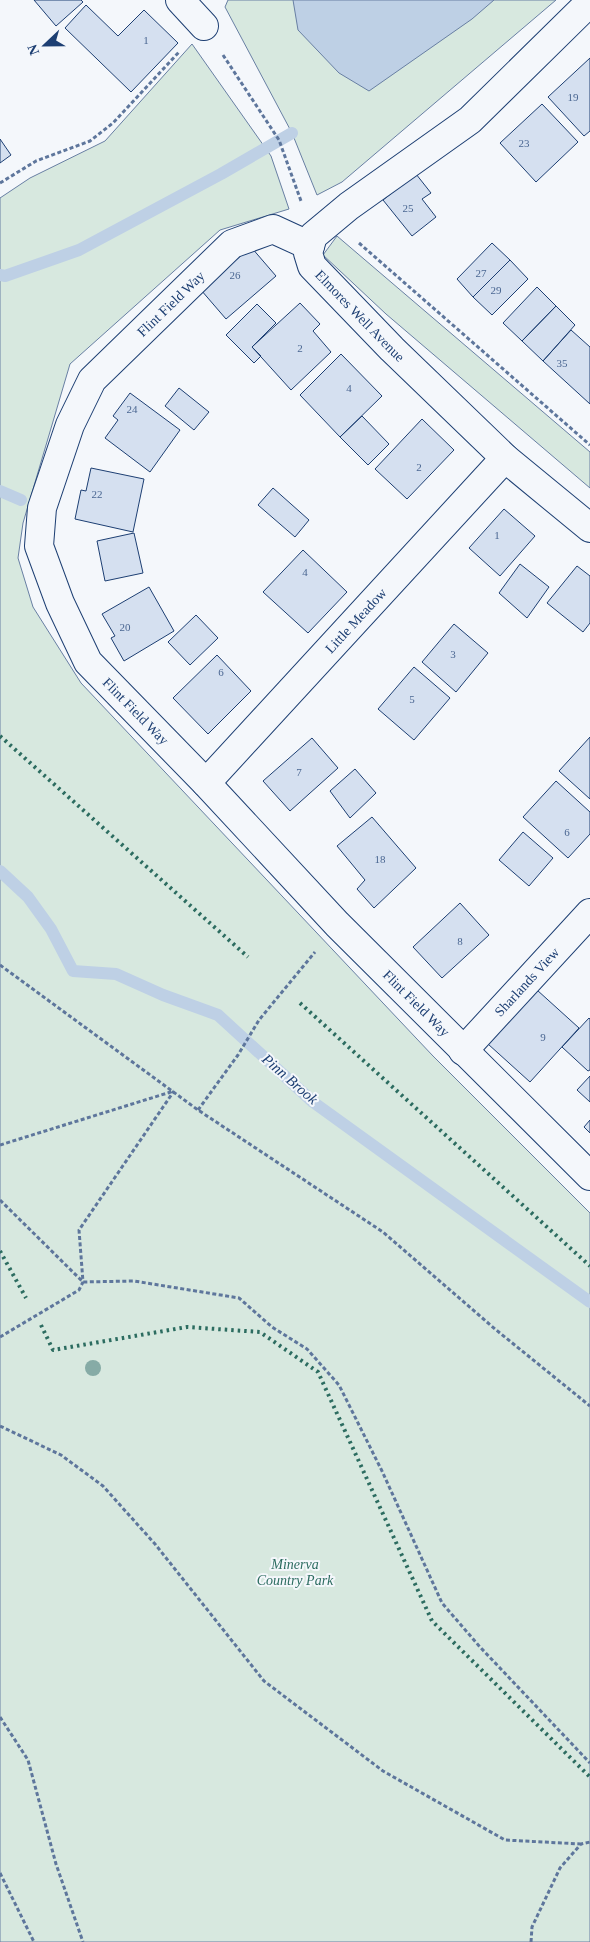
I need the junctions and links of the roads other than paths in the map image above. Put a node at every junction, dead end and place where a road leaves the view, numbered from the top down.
1 (180, 0) edge
2 (590, 2) edge
3 (204, 26) road end
4 (312, 241) junction
5 (505, 458) junction
6 (590, 528) edge
7 (206, 783) junction
8 (590, 913) edge
9 (463, 1051) junction
10 (590, 1176) edge

1 - 3 street
2 - 4 street
4 - 5 street, Elmores Well Avenue
4 - 7 street, Flint Field Way
5 - 6 street, Elmores Well Avenue
5 - 7 street, Little Meadow
7 - 9 street, Flint Field Way
8 - 9 street, Sharlands View
9 - 10 street, Flint Field Way

